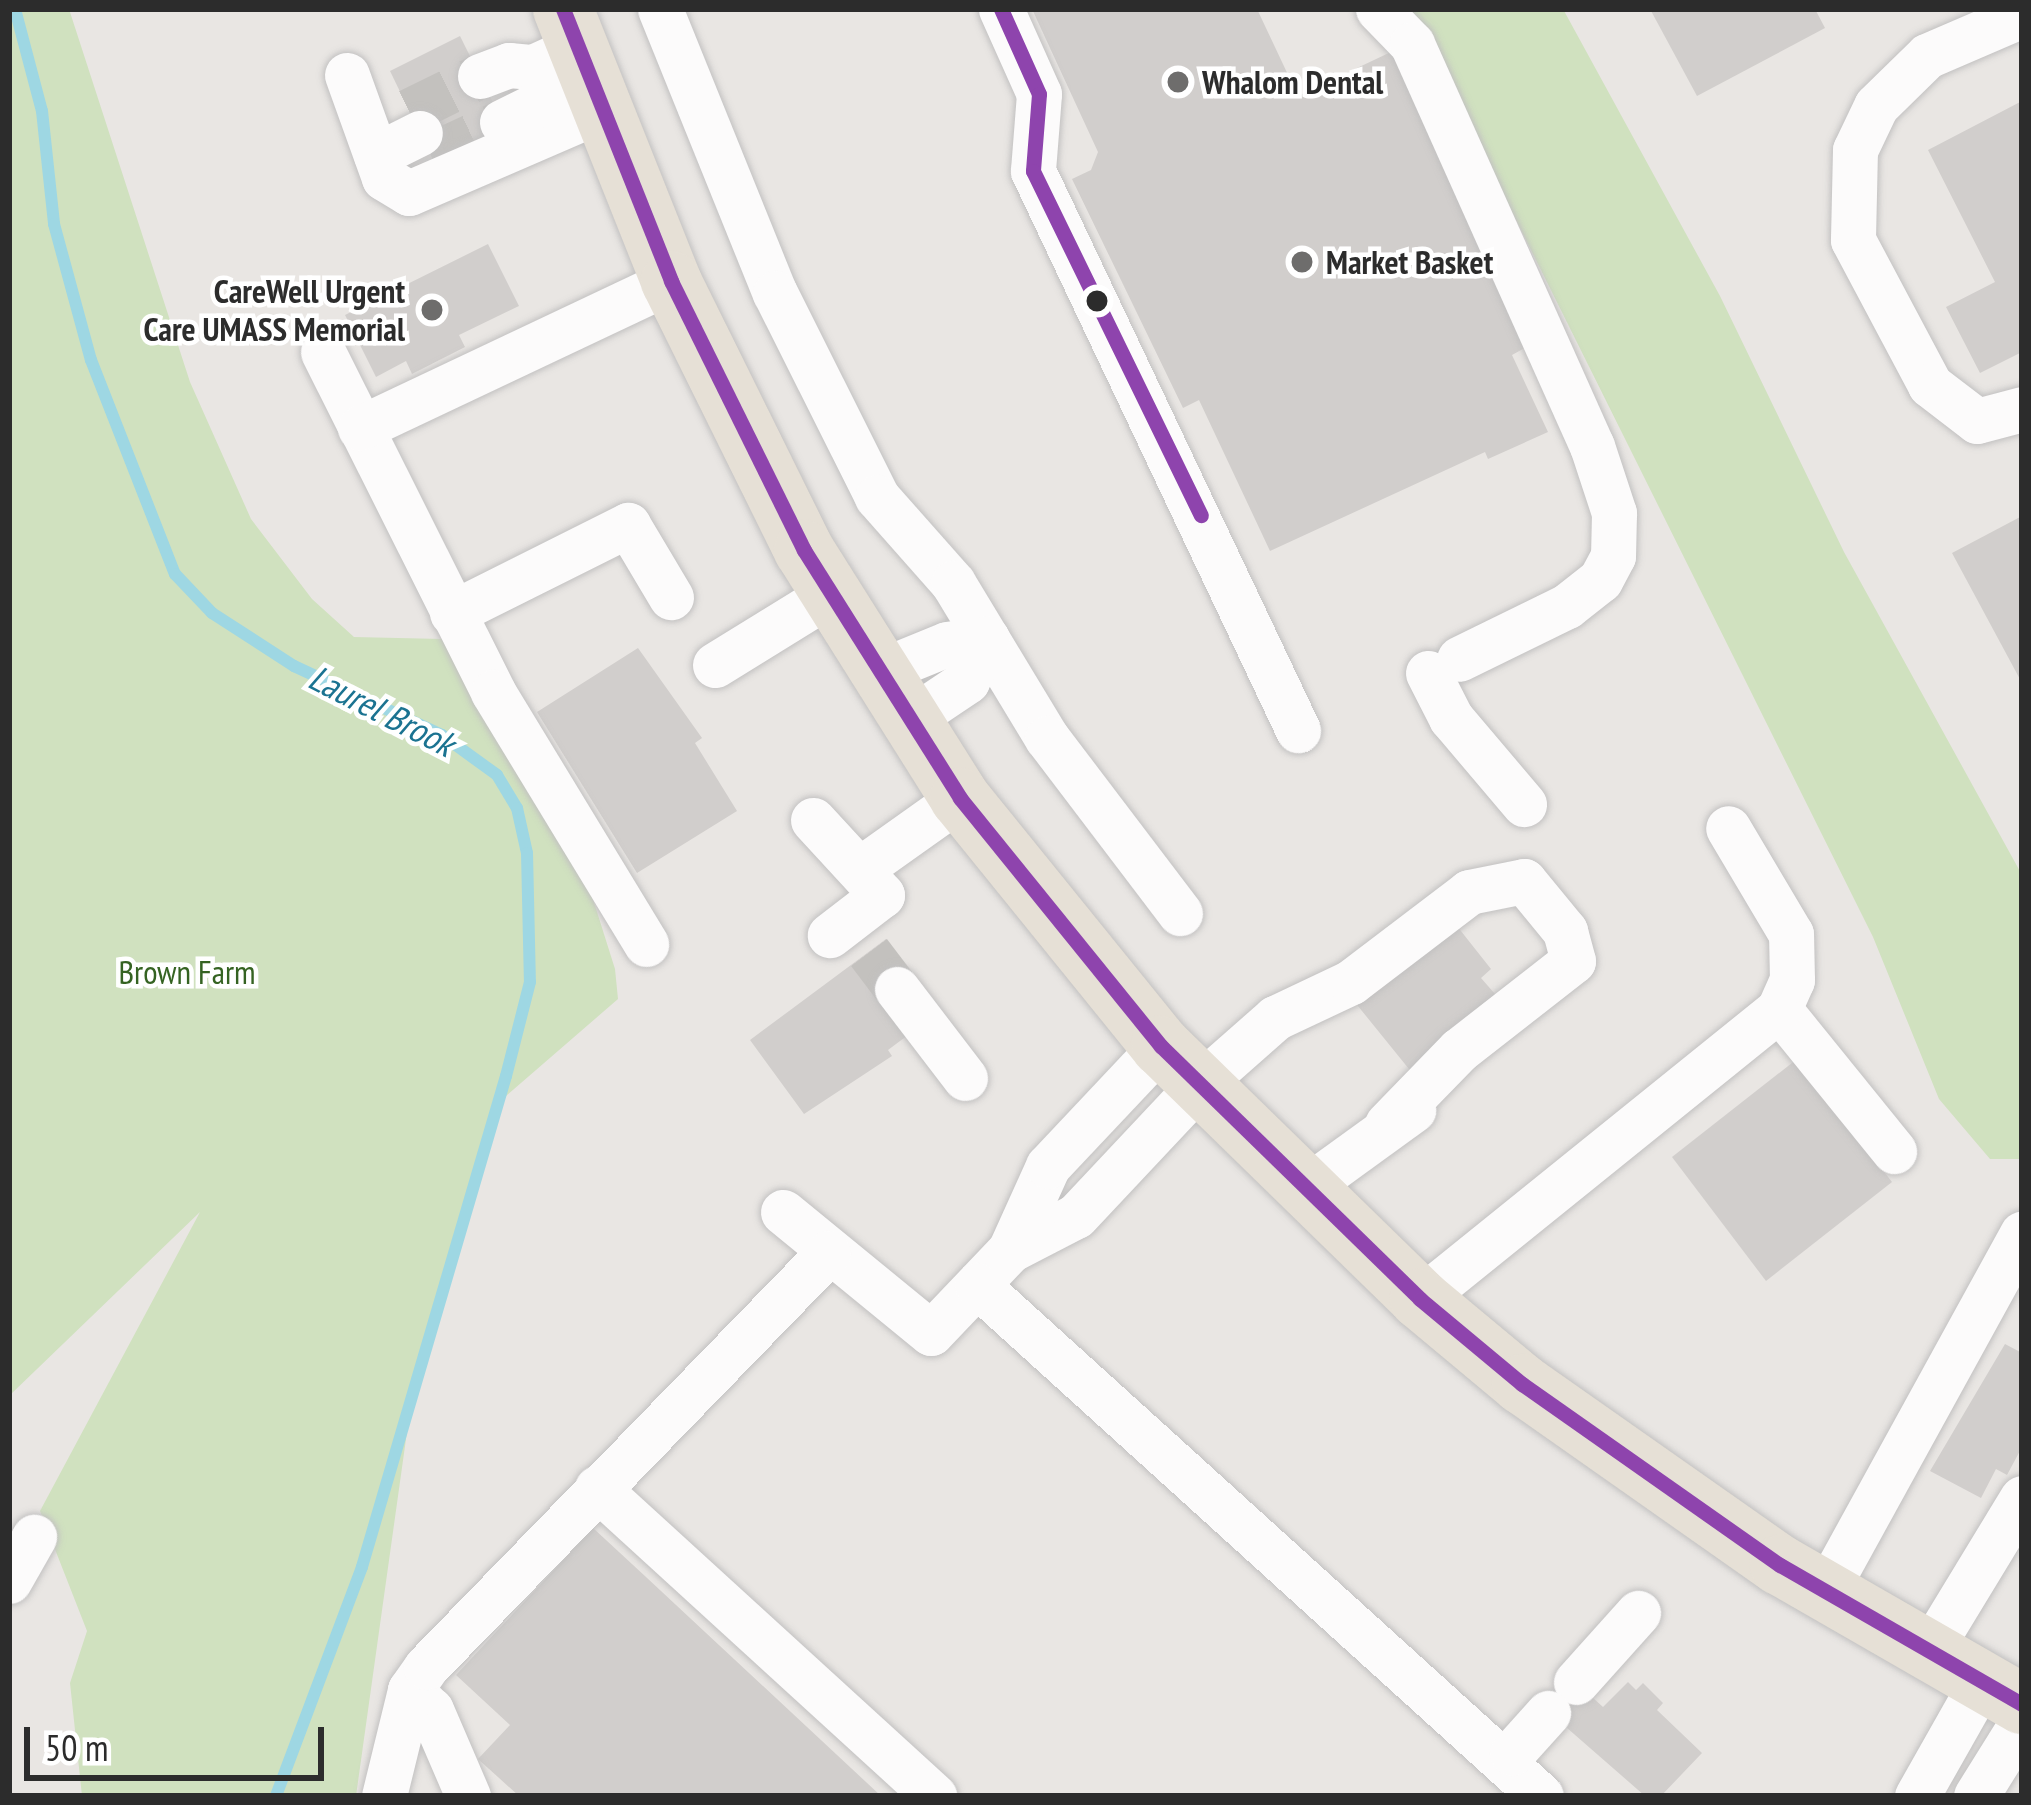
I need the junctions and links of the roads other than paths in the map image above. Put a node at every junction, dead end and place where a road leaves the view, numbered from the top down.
1 (661, 9) edge
2 (1000, 9) edge
3 (1378, 9) edge
4 (2022, 15) edge
5 (582, 60) edge
6 (347, 75) dead end
7 (491, 99) tunnel mouth
8 (420, 133) tunnel mouth
9 (376, 155) junction
10 (671, 281) junction
11 (322, 352) dead end
12 (2022, 409) edge
13 (360, 428) junction
14 (830, 594) junction
15 (671, 597) dead end
16 (452, 613) junction
17 (987, 638) junction
18 (715, 665) dead end
19 (893, 696) junction
20 (1298, 730) dead end
21 (960, 798) junction
22 (1524, 804) dead end
23 (813, 820) dead end
24 (1728, 828) dead end
25 (860, 869) junction
26 (1180, 913) dead end
27 (848, 937) dead end
28 (646, 944) dead end
29 (897, 989) tunnel mouth
30 (1779, 1009) junction
31 (1179, 1066) junction
32 (965, 1078) dead end
33 (1464, 1082) dead end
34 (1387, 1124) junction
35 (1894, 1151) dead end
36 (1304, 1189) junction
37 (783, 1212) dead end
38 (2022, 1233) edge
39 (828, 1253) junction
40 (2022, 1280) edge
41 (977, 1285) junction
42 (1420, 1298) junction
43 (2022, 1466) edge
44 (1898, 1468) junction
45 (598, 1487) junction
46 (2022, 1498) edge
47 (1996, 1535) junction
48 (34, 1538) dead end
49 (9, 1581) edge
50 (1825, 1592) junction
51 (1637, 1613) dead end
52 (1929, 1652) junction
53 (410, 1690) junction
54 (2008, 1703) edge
55 (1512, 1753) dead end
56 (384, 1796) edge
57 (468, 1796) edge
58 (934, 1796) edge
59 (1540, 1796) edge
60 (1917, 1796) edge
61 (1976, 1796) edge

1 - 17 lane
2 - 20 lane
3 - 22 lane
4 - 12 lane
5 - 7 lane
5 - 9 lane
5 - 10 main road
6 - 9 lane
8 - 9 lane
10 - 13 lane
10 - 14 main road
11 - 13 lane
13 - 16 lane
14 - 18 lane
14 - 19 main road
15 - 16 lane
16 - 28 lane
17 - 19 lane
17 - 26 lane
19 - 21 main road
21 - 25 lane
21 - 31 main road
23 - 25 lane
24 - 30 lane
25 - 27 lane
29 - 32 lane
30 - 35 lane
30 - 42 lane
31 - 34 lane
31 - 36 main road
31 - 41 lane
33 - 34 lane
34 - 36 lane
36 - 42 main road
37 - 39 lane
38 - 44 lane
39 - 41 lane
39 - 45 lane
40 - 44 lane
41 - 59 lane
42 - 50 main road
43 - 47 lane
44 - 50 lane
45 - 53 lane
45 - 58 lane
46 - 47 lane
47 - 52 lane
48 - 49 lane
50 - 52 main road
51 - 55 lane
52 - 54 main road
53 - 56 lane
53 - 57 lane
54 - 60 lane
54 - 61 lane

